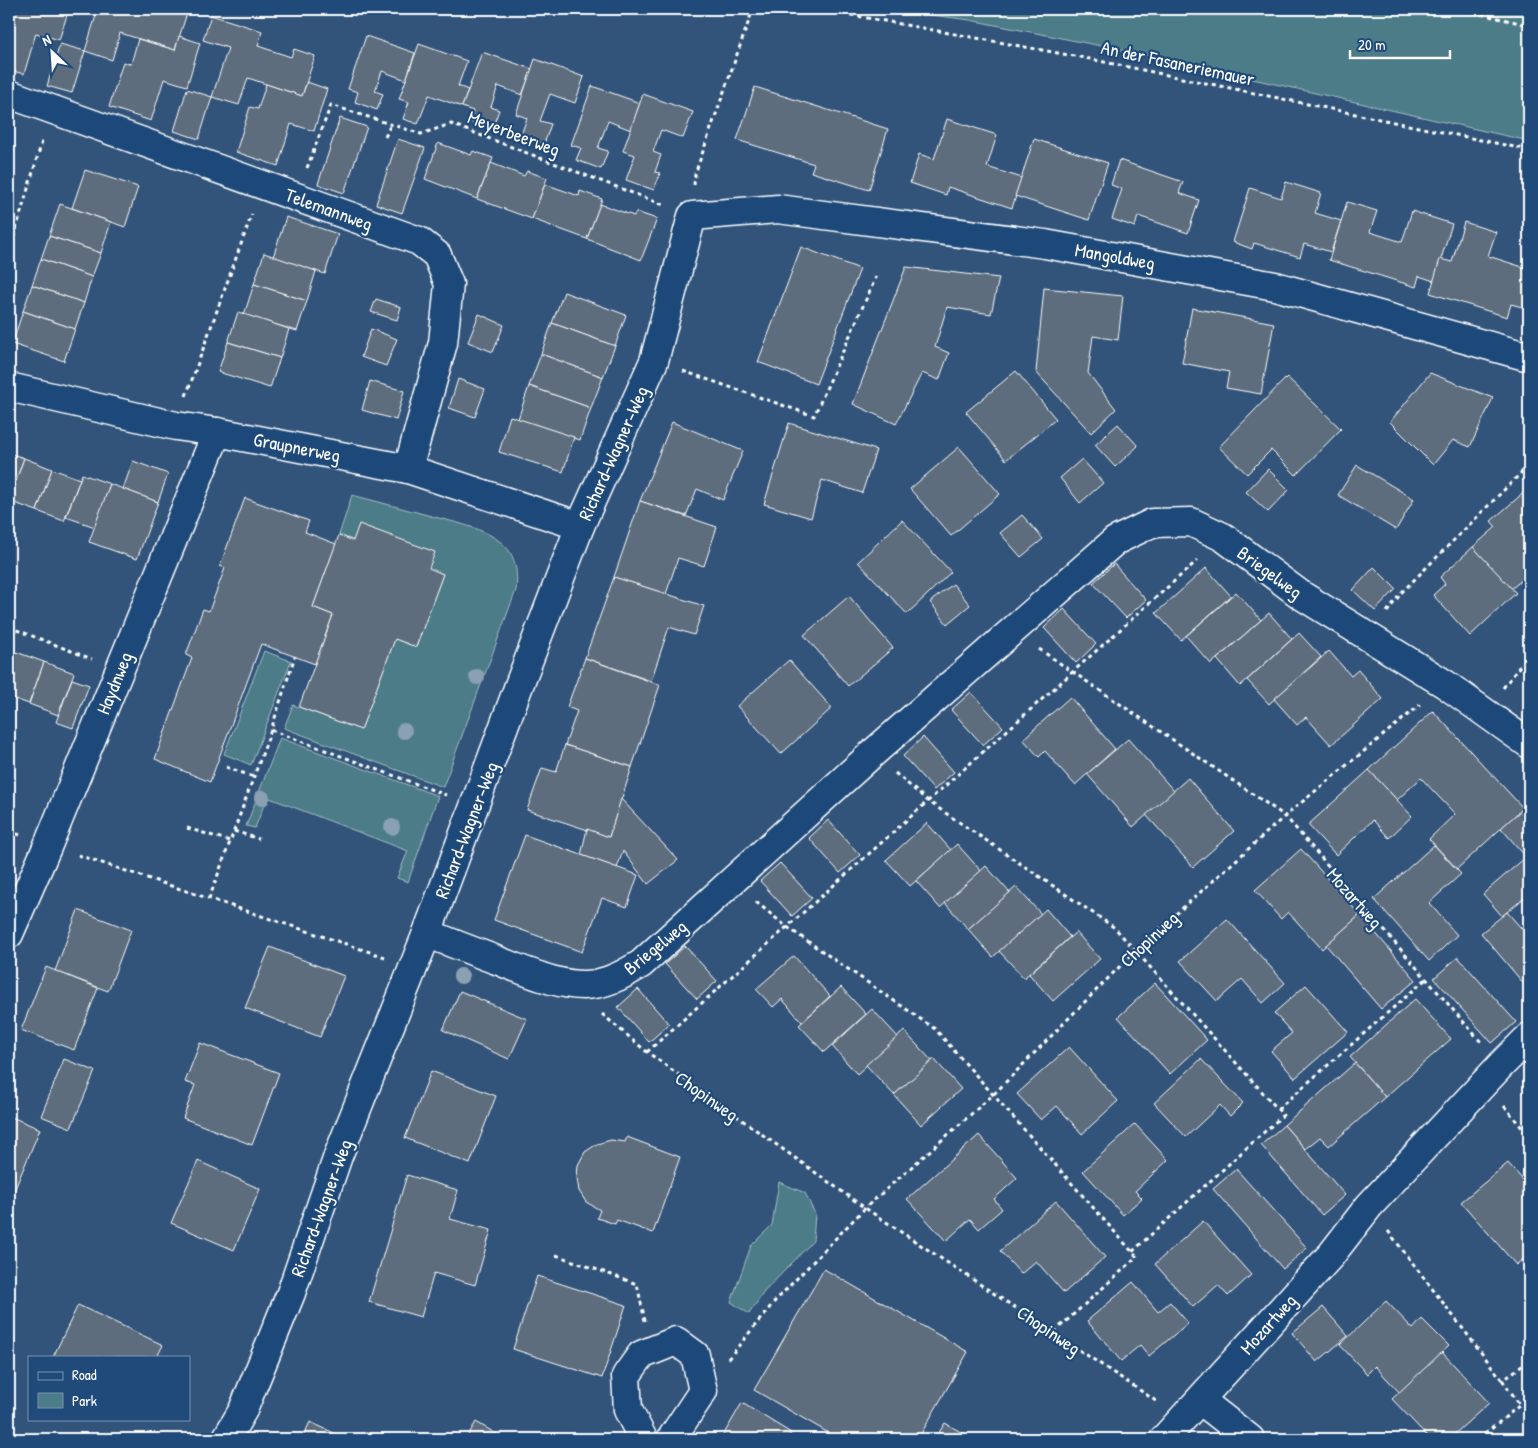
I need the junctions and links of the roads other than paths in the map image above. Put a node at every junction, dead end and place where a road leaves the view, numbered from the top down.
1 (9, 94) edge
2 (692, 216) joint
3 (1529, 357) edge
4 (9, 387) edge
5 (218, 432) junction
6 (408, 469) junction
7 (580, 526) junction
8 (1529, 744) edge
9 (9, 934) edge
10 (427, 934) junction
11 (1529, 1037) edge
12 (1191, 1409) junction
13 (226, 1439) edge
14 (643, 1439) edge
15 (671, 1439) edge
16 (1164, 1439) edge
17 (1250, 1439) edge

1 - 6 street, Telemannweg
2 - 3 street, Mangoldweg
2 - 7 street, Richard-Wagner-Weg
4 - 5 street, Graupnerweg
5 - 6 street, Graupnerweg
5 - 9 street, Haydnweg
6 - 7 street, Graupnerweg
7 - 10 street, Richard-Wagner-Weg
8 - 10 street, Briegelweg
10 - 13 street, Richard-Wagner-Weg
11 - 12 street, Mozartweg
12 - 16 street, Mozartweg
12 - 17 street
14 - 15 street

